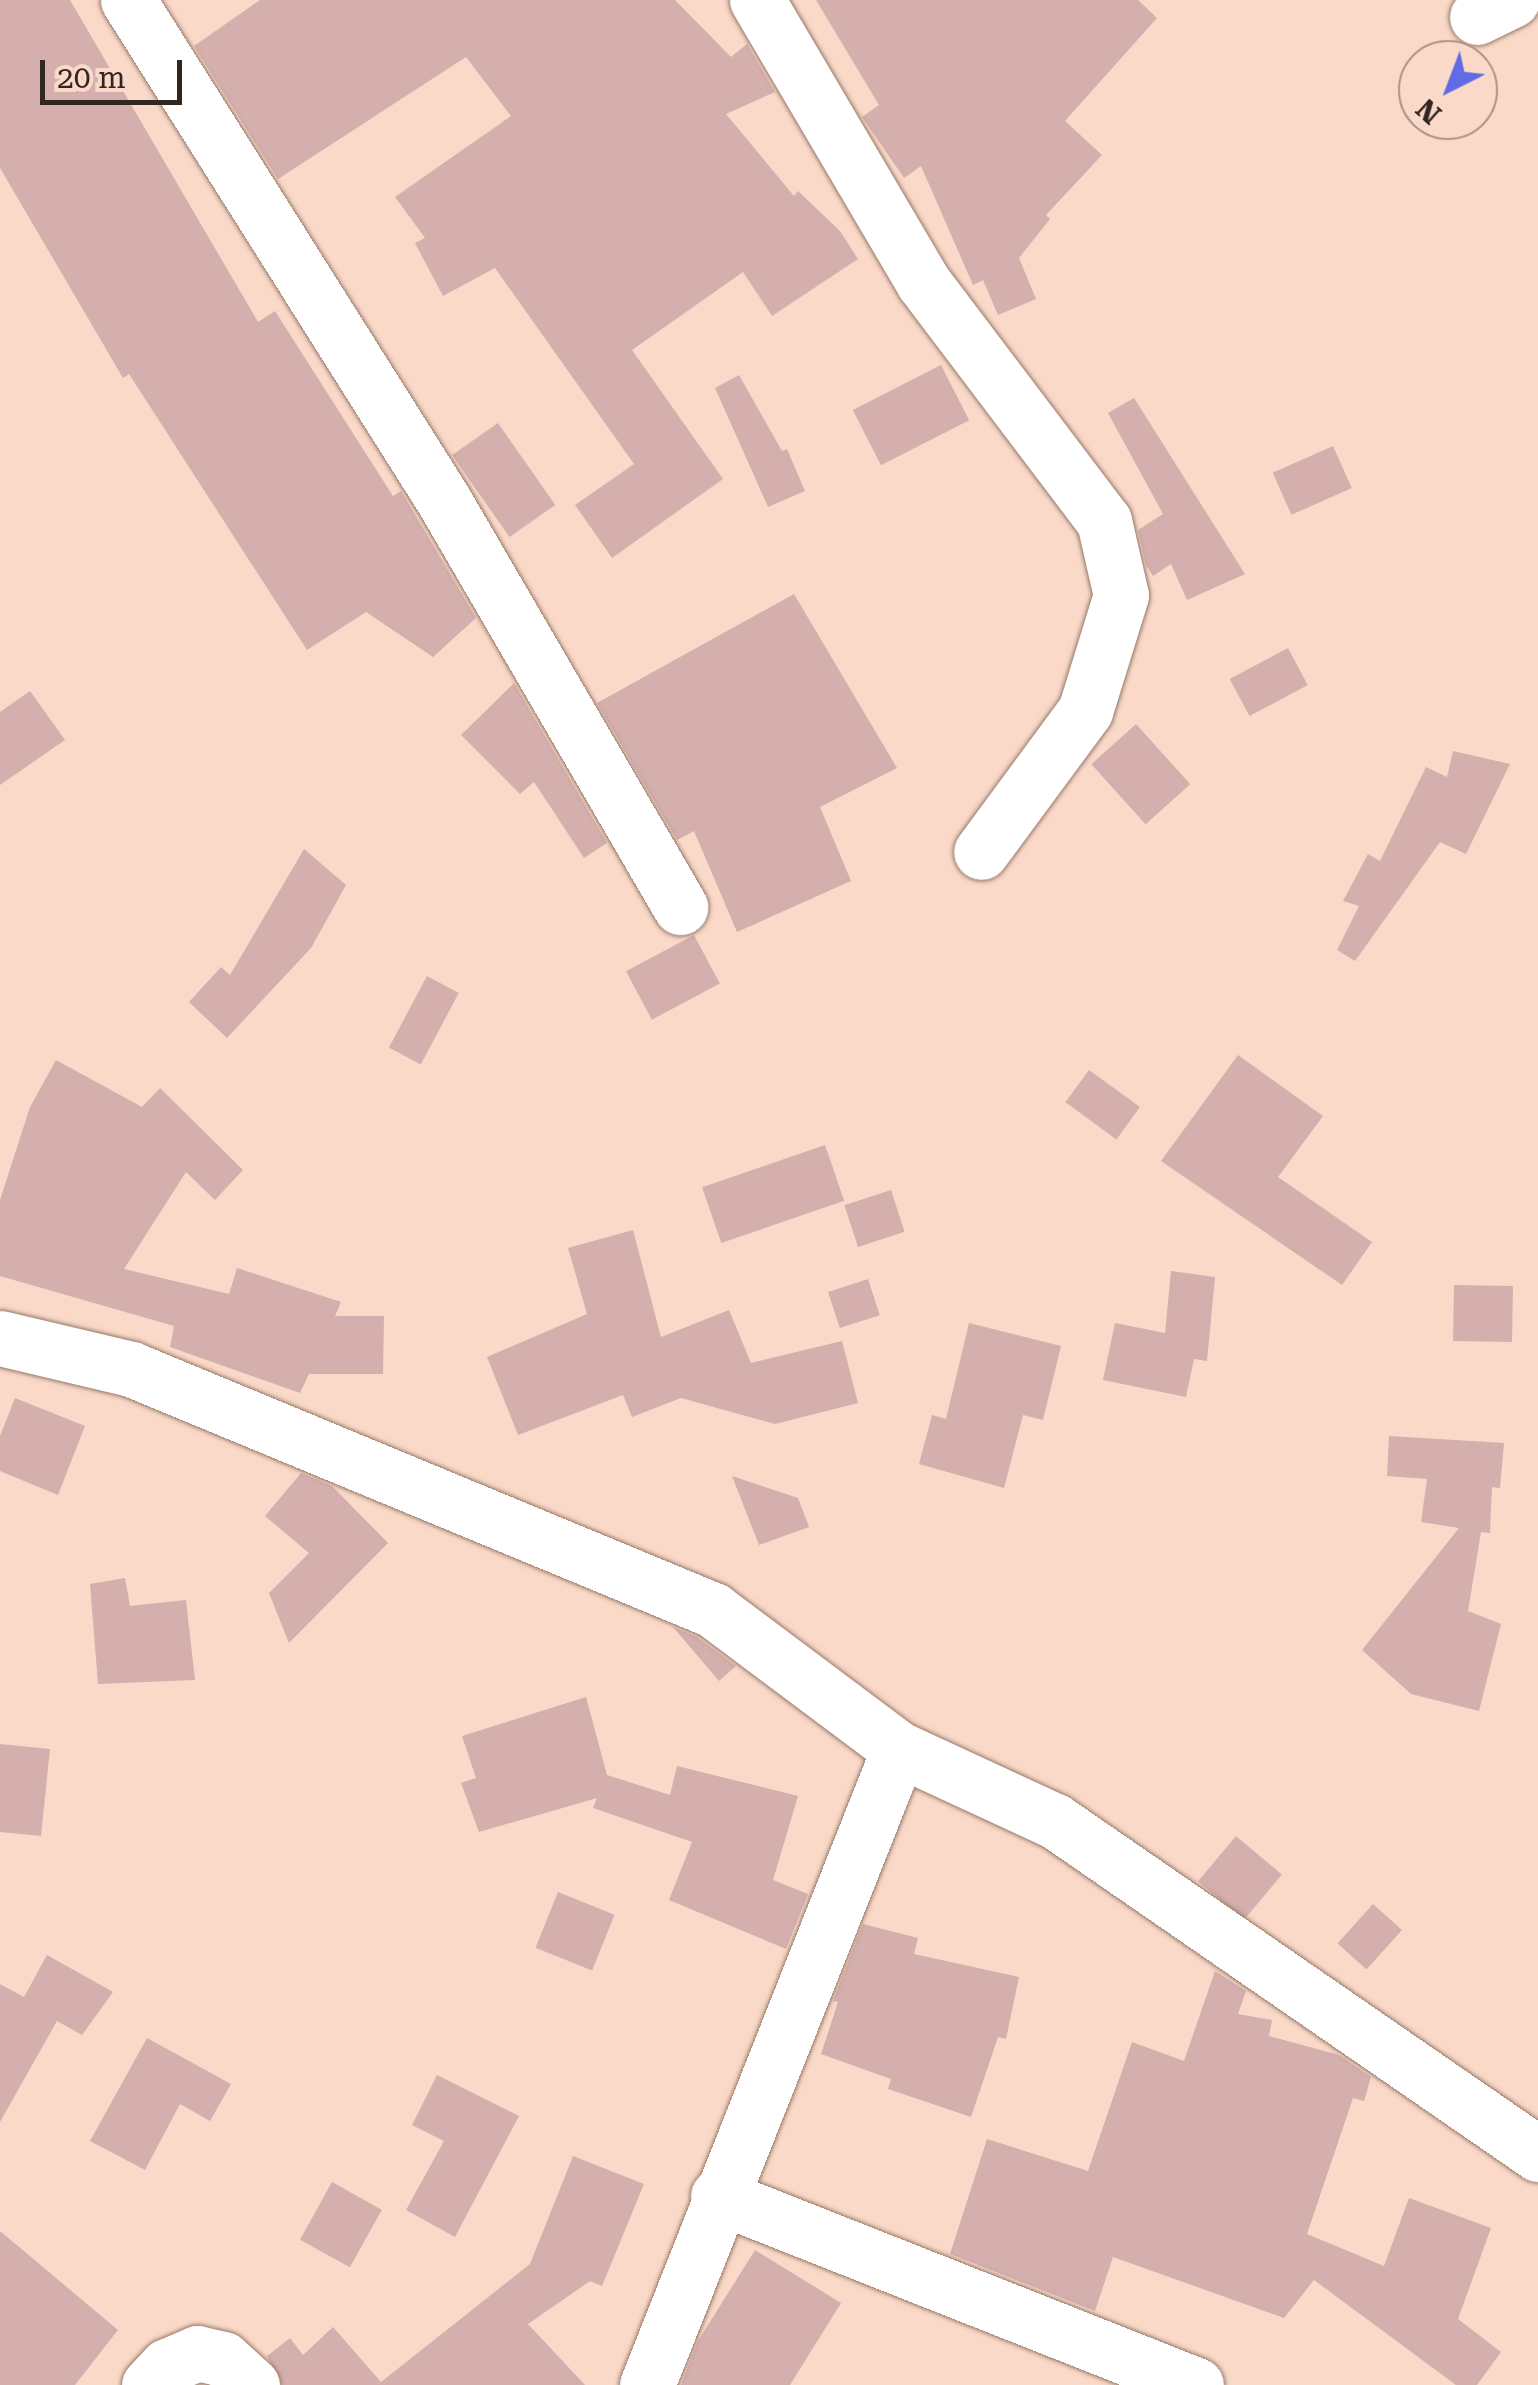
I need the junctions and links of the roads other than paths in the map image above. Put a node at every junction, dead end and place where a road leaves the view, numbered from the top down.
1 (128, 0) edge
2 (757, 0) edge
3 (981, 852) dead end
4 (680, 907) dead end
5 (0, 1338) edge
6 (899, 1749) junction
7 (1538, 2154) edge
8 (718, 2196) junction
9 (149, 2385) edge
10 (252, 2385) edge
11 (647, 2385) edge
12 (1196, 2385) edge

1 - 4 street
2 - 3 street
5 - 6 street
6 - 7 street
6 - 8 street
8 - 11 street
8 - 12 street
9 - 10 street

